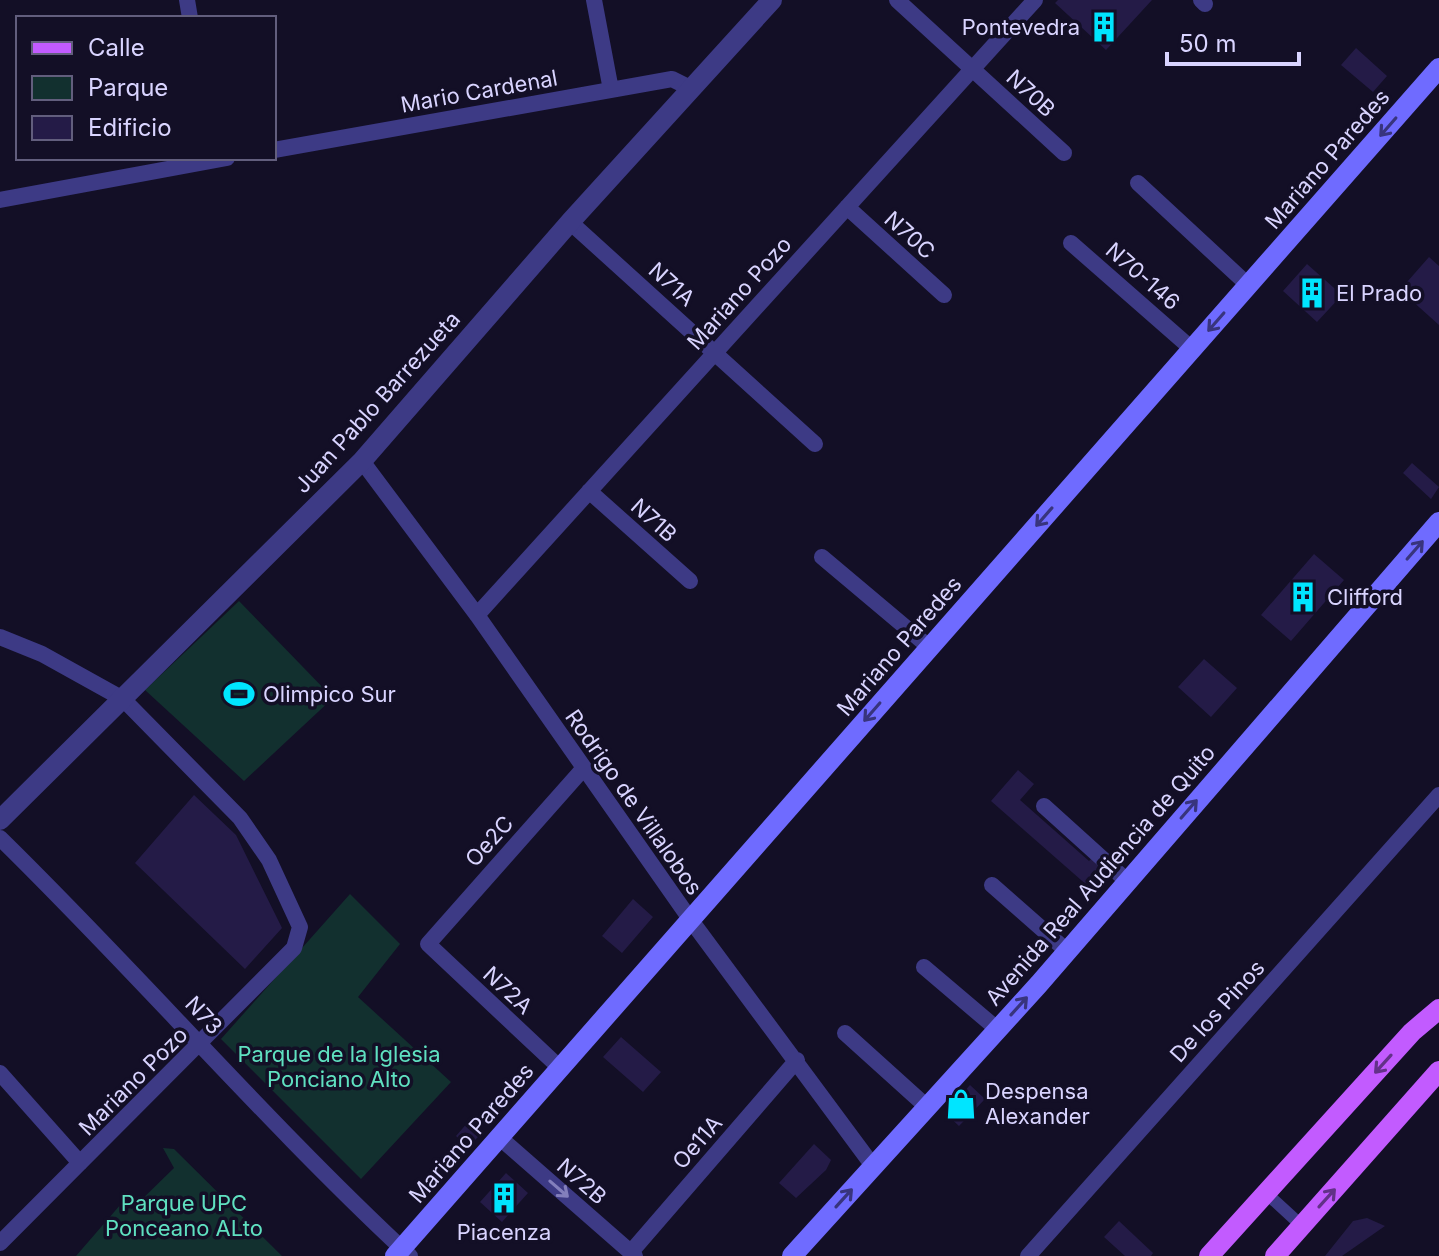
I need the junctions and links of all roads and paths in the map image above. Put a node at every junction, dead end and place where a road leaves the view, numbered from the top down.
1 (594, 0) edge
2 (772, 0) edge
3 (897, 0) edge
4 (1035, 0) edge
5 (973, 68) junction
6 (1439, 68) edge
7 (690, 88) junction
8 (611, 90) junction
9 (276, 150) edge
10 (1064, 153) dead end
11 (214, 160) edge
12 (1138, 183) dead end
13 (0, 200) edge
14 (847, 207) junction
15 (570, 222) junction
16 (1071, 243) dead end
17 (1248, 285) junction
18 (944, 295) dead end
19 (1189, 346) junction
20 (715, 352) junction
21 (815, 444) dead end
22 (362, 461) junction
23 (589, 491) junction
24 (1439, 522) edge
25 (822, 557) dead end
26 (690, 581) dead end
27 (477, 615) junction
28 (0, 637) edge
29 (929, 647) junction
30 (123, 699) junction
31 (583, 769) junction
32 (1439, 795) edge
33 (1044, 806) dead end
34 (0, 820) edge
35 (0, 838) edge
36 (1127, 881) junction
37 (992, 885) dead end
38 (690, 919) junction
39 (428, 944) joint
40 (1067, 951) junction
41 (924, 967) dead end
42 (1439, 1009) edge
43 (997, 1029) junction
44 (845, 1033) dead end
45 (201, 1045) junction
46 (797, 1060) junction
47 (560, 1068) junction
48 (1439, 1071) edge
49 (0, 1073) edge
50 (927, 1107) junction
51 (500, 1138) junction
52 (80, 1163) junction
53 (873, 1166) junction
54 (1266, 1193) junction
55 (1302, 1226) junction
56 (0, 1243) edge
57 (402, 1254) edge
58 (633, 1254) edge
59 (792, 1256) edge
60 (1028, 1256) edge
61 (1209, 1256) edge
62 (1275, 1256) edge

1 - 8 street
2 - 7 street, Juan Pablo Barrezueta
3 - 5 street, N70B
4 - 5 street, Mariano Pozo
5 - 10 street, N70B
5 - 14 street, Mariano Pozo
6 -> 17 main road, Mariano Paredes
7 - 8 street, Mario Cardenal
7 - 15 street, Juan Pablo Barrezueta
8 - 9 street, Mario Cardenal
11 - 13 street
12 - 17 street
14 - 18 street, N70C
14 - 20 street, Mariano Pozo
15 - 20 street, N71A
15 - 22 street, Juan Pablo Barrezueta
16 - 19 street, N70-146
17 -> 19 main road, Mariano Paredes
19 -> 29 main road, Mariano Paredes
20 - 21 street, N71A
20 - 23 street, Mariano Pozo
22 - 27 street, Rodrigo de Villalobos
22 - 30 street, Juan Pablo Barrezueta
23 - 26 street, N71B
23 - 27 street, Mariano Pozo
36 -> 24 main road, Avenida Real Audiencia de Quito
25 - 29 street
27 - 31 street, Rodrigo de Villalobos
28 - 30 street
29 -> 38 main road, Mariano Paredes
30 - 34 street, Juan Pablo Barrezueta
30 - 45 street, Mariano Pozo
31 - 38 street, Rodrigo de Villalobos
31 - 39 street, Oe2C
32 - 60 street, De los Pinos
33 - 36 street
35 - 45 street, N73
36 - 40 main road, Avenida Real Audiencia de Quito
37 - 40 street
38 - 46 street, Rodrigo de Villalobos
38 - 47 main road, Mariano Paredes
39 - 47 street, N72A
43 -> 40 main road, Avenida Real Audiencia de Quito
41 - 43 street
42 -> 54 main road
43 - 50 main road, Avenida Real Audiencia de Quito
44 - 50 street
45 - 52 street, Mariano Pozo
45 - 57 street, N73
46 - 53 street, Rodrigo de Villalobos
46 - 58 street, Oe11A
47 - 51 main road, Mariano Paredes
55 -> 48 main road
49 - 52 street
50 - 53 main road, Avenida Real Audiencia de Quito
51 - 57 main road, Mariano Paredes
51 -> 58 street, N72B
52 - 56 street, Mariano Pozo
59 -> 53 main road, Avenida Real Audiencia de Quito
54 - 55 street
54 - 61 main road
55 - 62 main road

